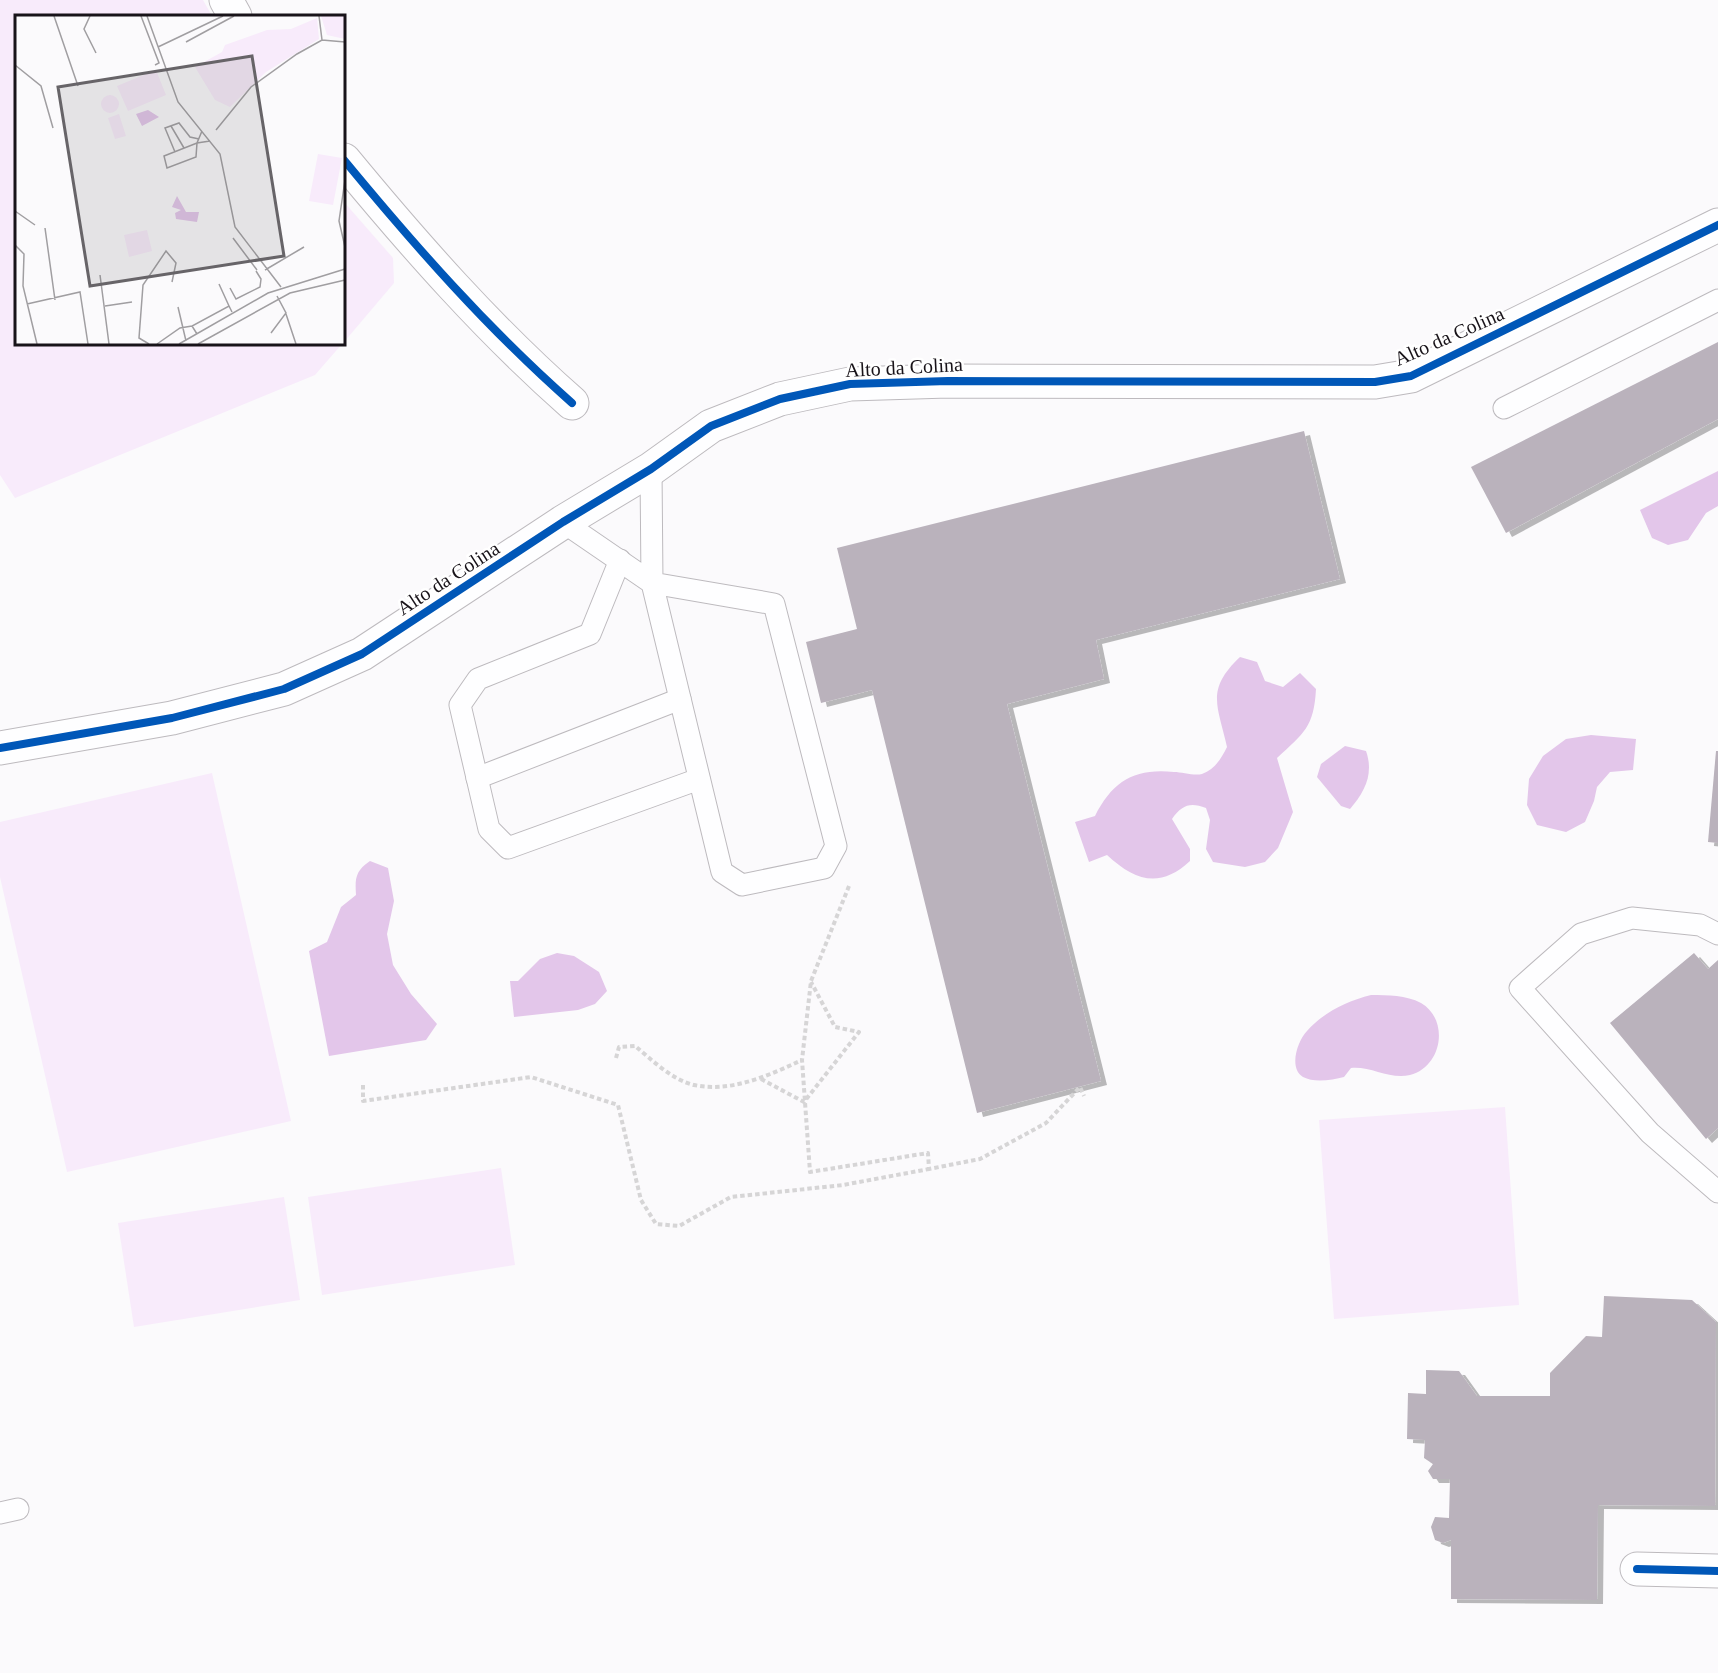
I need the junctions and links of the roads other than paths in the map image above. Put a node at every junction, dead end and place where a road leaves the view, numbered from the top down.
1 (226, 0) edge
2 (234, 15) edge
3 (345, 161) edge
4 (1718, 225) edge
5 (1718, 300) edge
6 (572, 403) dead end
7 (1504, 408) dead end
8 (651, 469) junction
9 (563, 522) junction
10 (620, 560) junction
11 (652, 583) junction
12 (680, 699) junction
13 (0, 748) edge
14 (477, 778) junction
15 (699, 780) junction
16 (1718, 934) edge
17 (1718, 1192) edge
18 (1637, 1569) dead end
19 (1718, 1571) edge

1 - 2 street
3 - 6 street
4 - 8 street, Alto da Colina
5 - 7 lane
8 - 9 street, Alto da Colina
8 - 11 lane
9 - 10 lane
9 - 13 street, Alto da Colina
10 - 11 lane
10 - 14 lane
11 - 12 lane
11 - 15 lane
12 - 14 lane
12 - 15 lane
14 - 15 lane
16 - 17 lane
18 - 19 street

